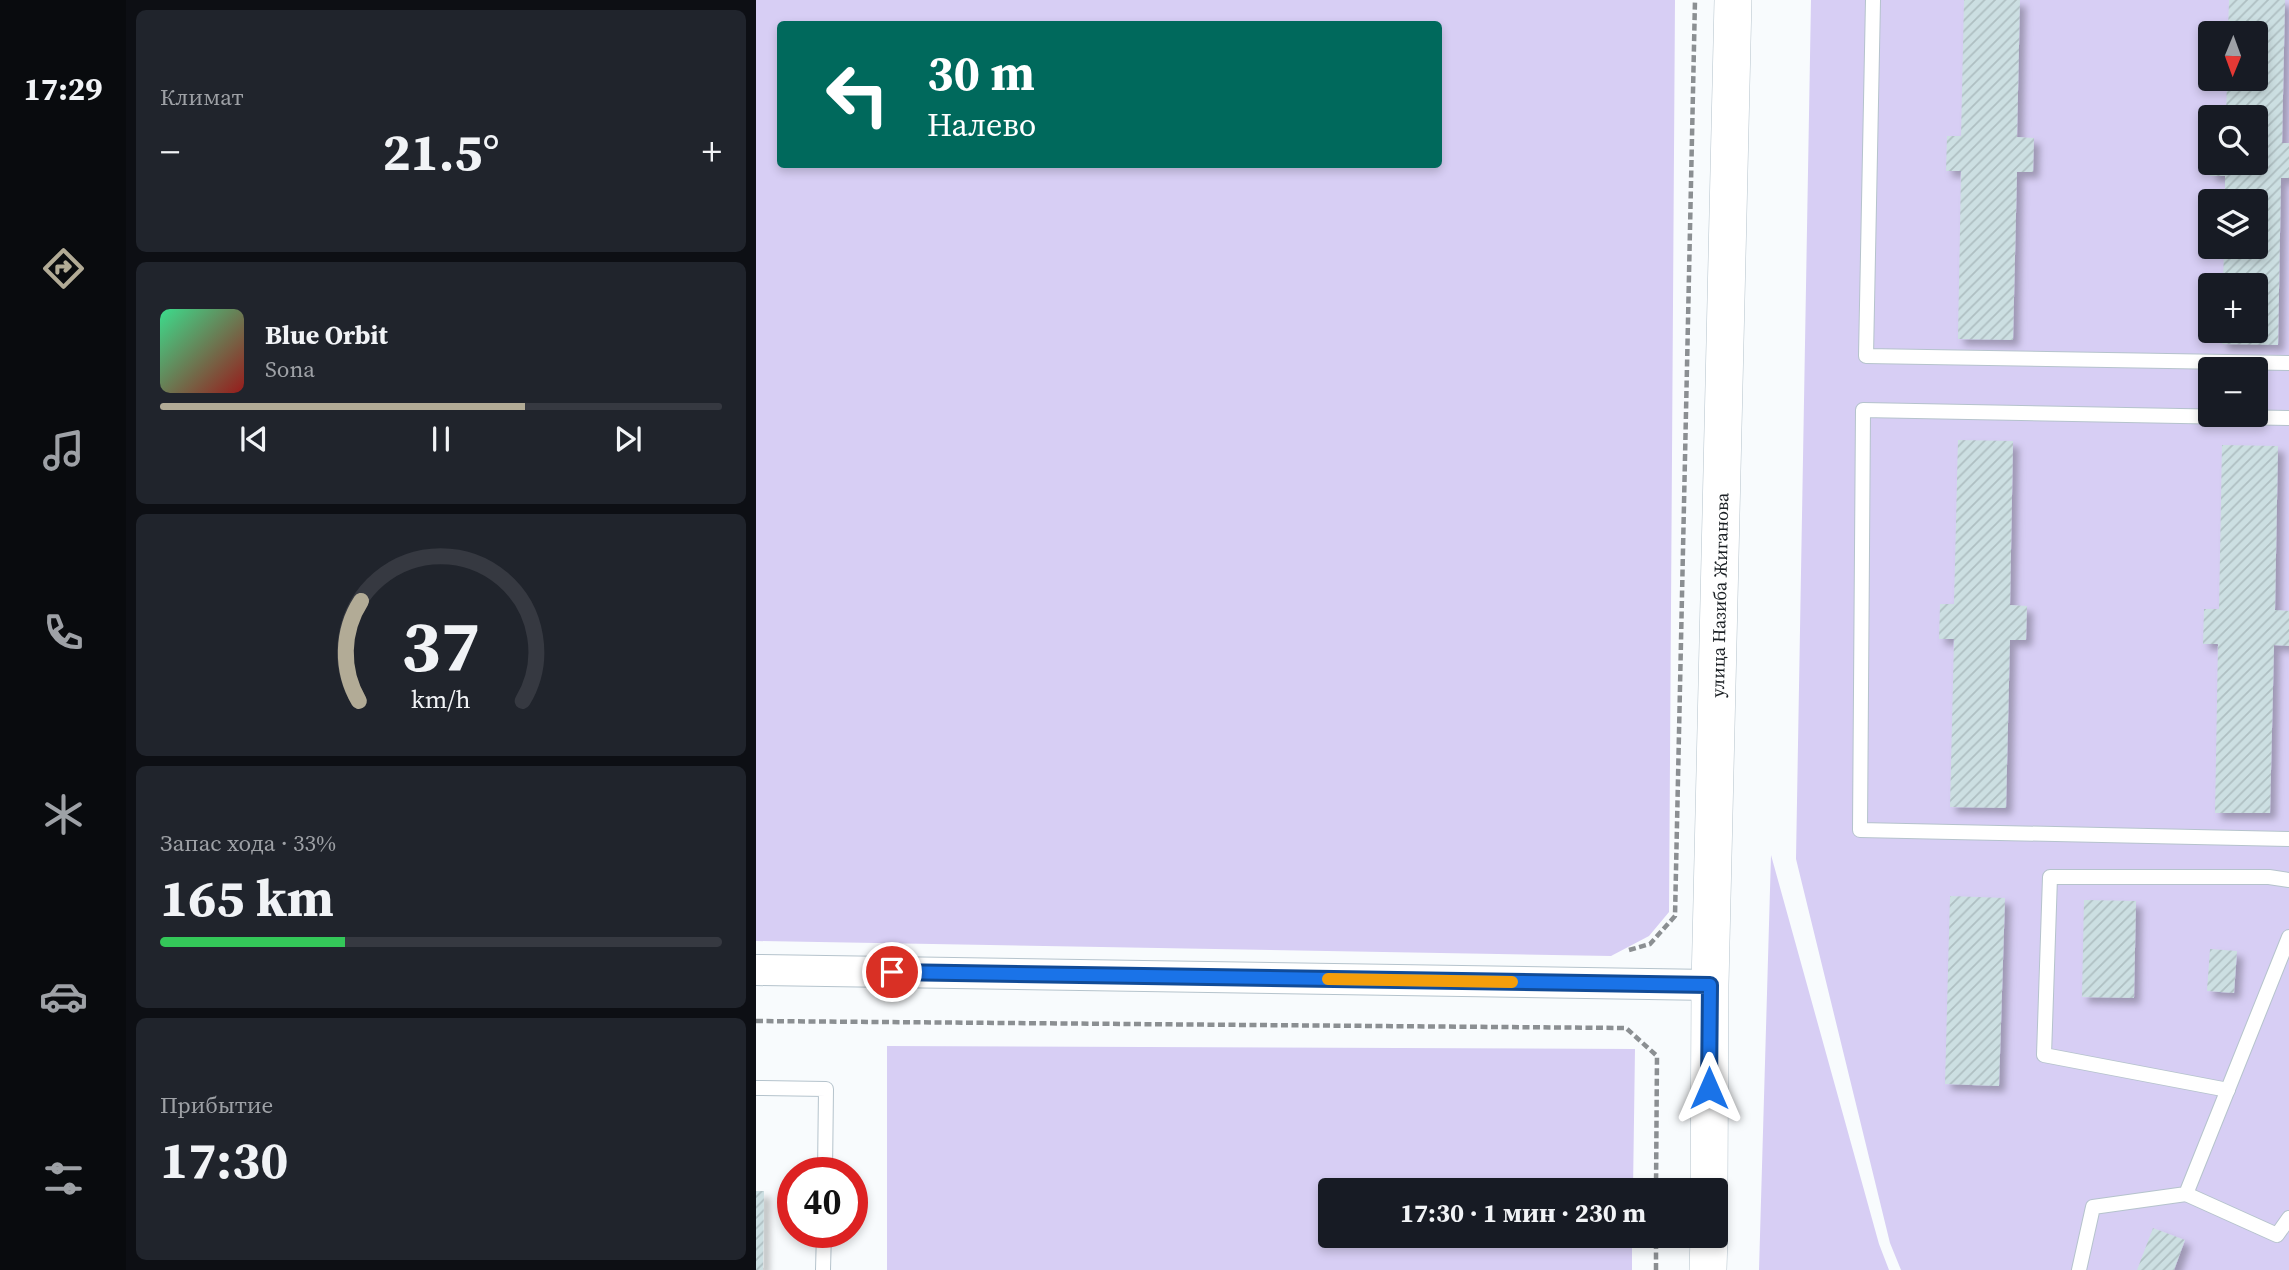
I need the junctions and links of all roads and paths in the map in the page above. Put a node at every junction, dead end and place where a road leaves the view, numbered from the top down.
1 (1695, 0) edge
2 (1732, 0) edge
3 (1873, 0) edge
4 (2289, 363) edge
5 (2289, 418) edge
6 (2289, 839) edge
7 (2289, 880) edge
8 (2289, 937) edge
9 (1629, 950) dead end
10 (756, 970) edge
11 (1710, 985) junction
12 (756, 1021) edge
13 (756, 1088) edge
14 (2228, 1090) junction
15 (825, 1157) edge
16 (1657, 1178) edge
17 (1709, 1178) edge
18 (2186, 1194) junction
19 (2289, 1218) edge
20 (824, 1248) edge
21 (1656, 1248) edge
22 (1709, 1248) edge
23 (823, 1270) edge
24 (1656, 1270) edge
25 (1708, 1270) edge
26 (2079, 1270) edge

1 - 9 path
2 - 11 street, улица Назиба Жиганова
3 - 4 lane
5 - 6 lane
7 - 14 lane
8 - 14 lane
10 - 11 street
11 - 17 street, улица Назиба Жиганова
12 - 16 path
13 - 15 lane
14 - 18 lane
18 - 19 lane
18 - 26 lane
20 - 23 lane
21 - 24 path
22 - 25 street

